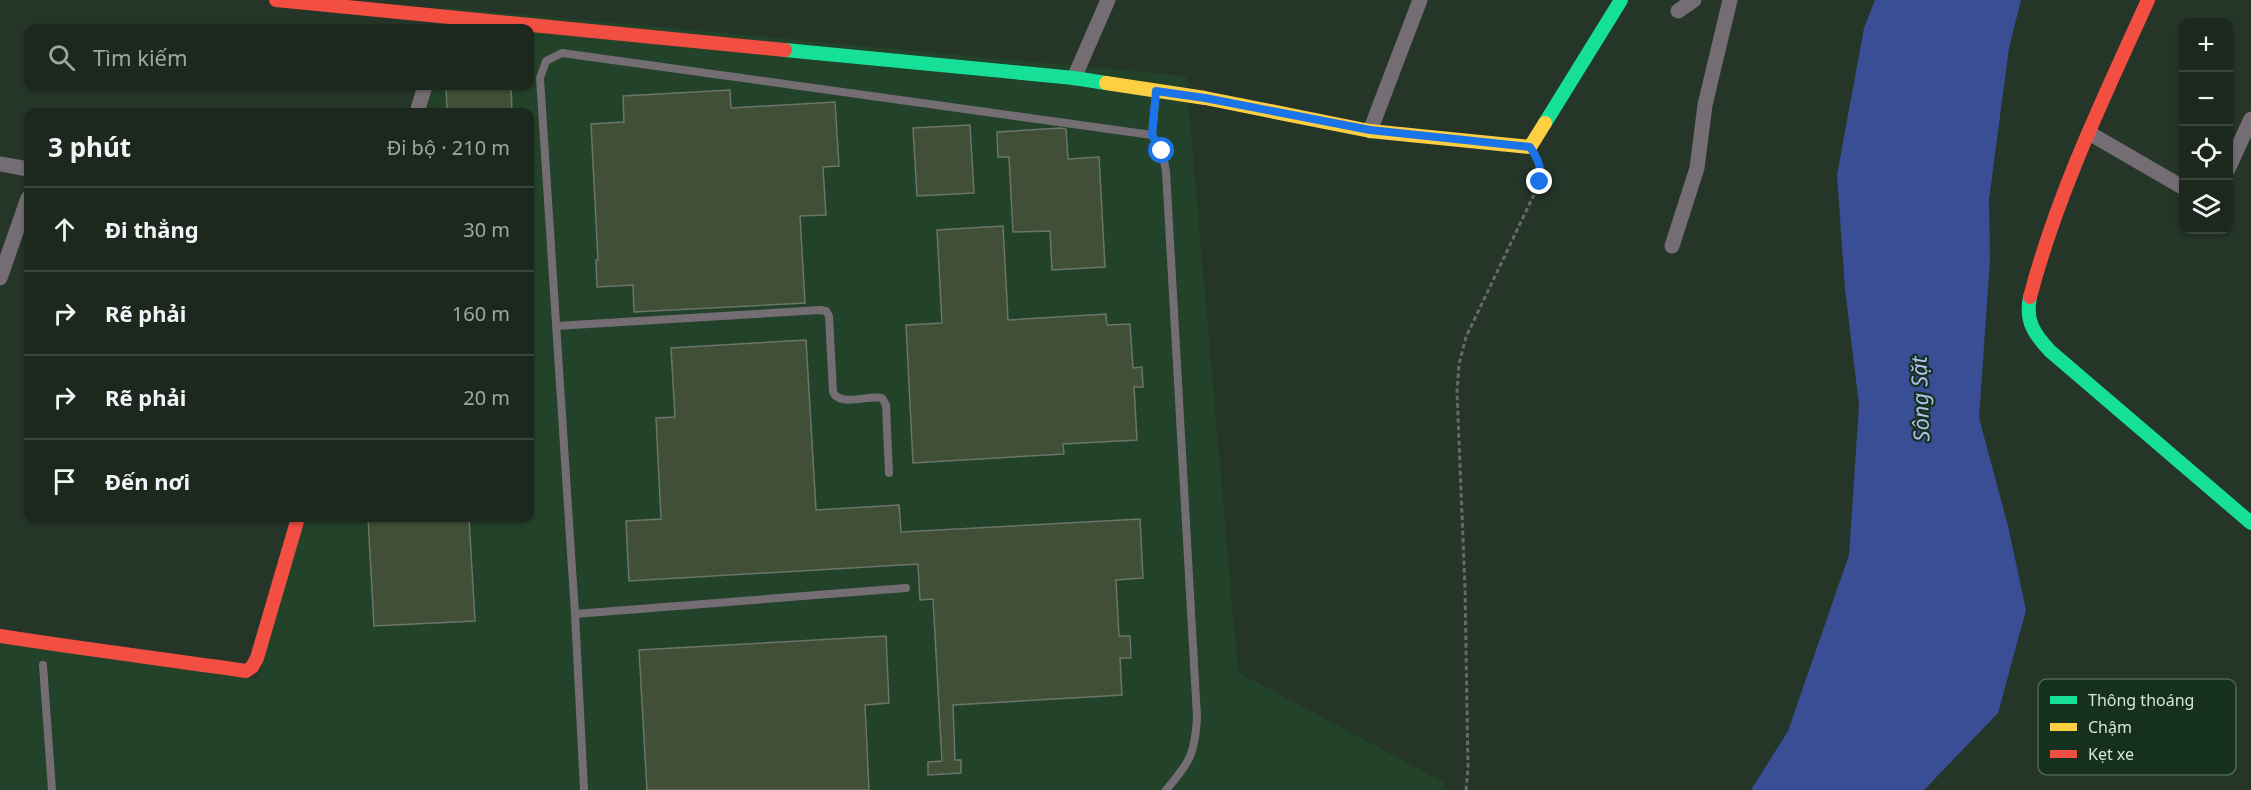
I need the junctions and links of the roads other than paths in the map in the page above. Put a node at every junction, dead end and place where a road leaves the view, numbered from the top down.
1 (276, 0) edge
2 (1108, 0) edge
3 (1420, 0) edge
4 (1621, 0) edge
5 (1694, 0) edge
6 (1730, 0) edge
7 (2148, 0) edge
8 (1678, 11) dead end
9 (444, 22) edge
10 (466, 24) edge
11 (534, 30) edge
12 (1074, 78) junction
13 (424, 90) edge
14 (1156, 91) junction
15 (418, 108) edge
16 (2251, 119) edge
17 (1370, 130) junction
18 (2089, 132) junction
19 (1152, 135) junction
20 (2233, 159) edge
21 (0, 164) edge
22 (24, 168) edge
23 (2179, 185) edge
24 (24, 209) edge
25 (1672, 246) dead end
26 (0, 278) edge
27 (556, 326) junction
28 (889, 473) dead end
29 (297, 522) edge
30 (2251, 523) edge
31 (906, 588) dead end
32 (575, 614) junction
33 (0, 636) edge
34 (43, 665) dead end
35 (52, 790) edge
36 (584, 790) edge
37 (1166, 790) edge

1 - 9 street
2 - 12 street
3 - 17 street
4 - 17 street
5 - 8 street
6 - 25 street
7 - 18 street
9 - 10 street
11 - 12 street
12 - 14 street
13 - 15 street
14 - 17 street
14 - 19 lane
16 - 20 street
18 - 23 street
18 - 30 street
19 - 27 lane
19 - 37 lane
21 - 22 street
24 - 26 street
27 - 28 lane
27 - 32 lane
29 - 33 street
31 - 32 lane
32 - 36 lane
34 - 35 lane

